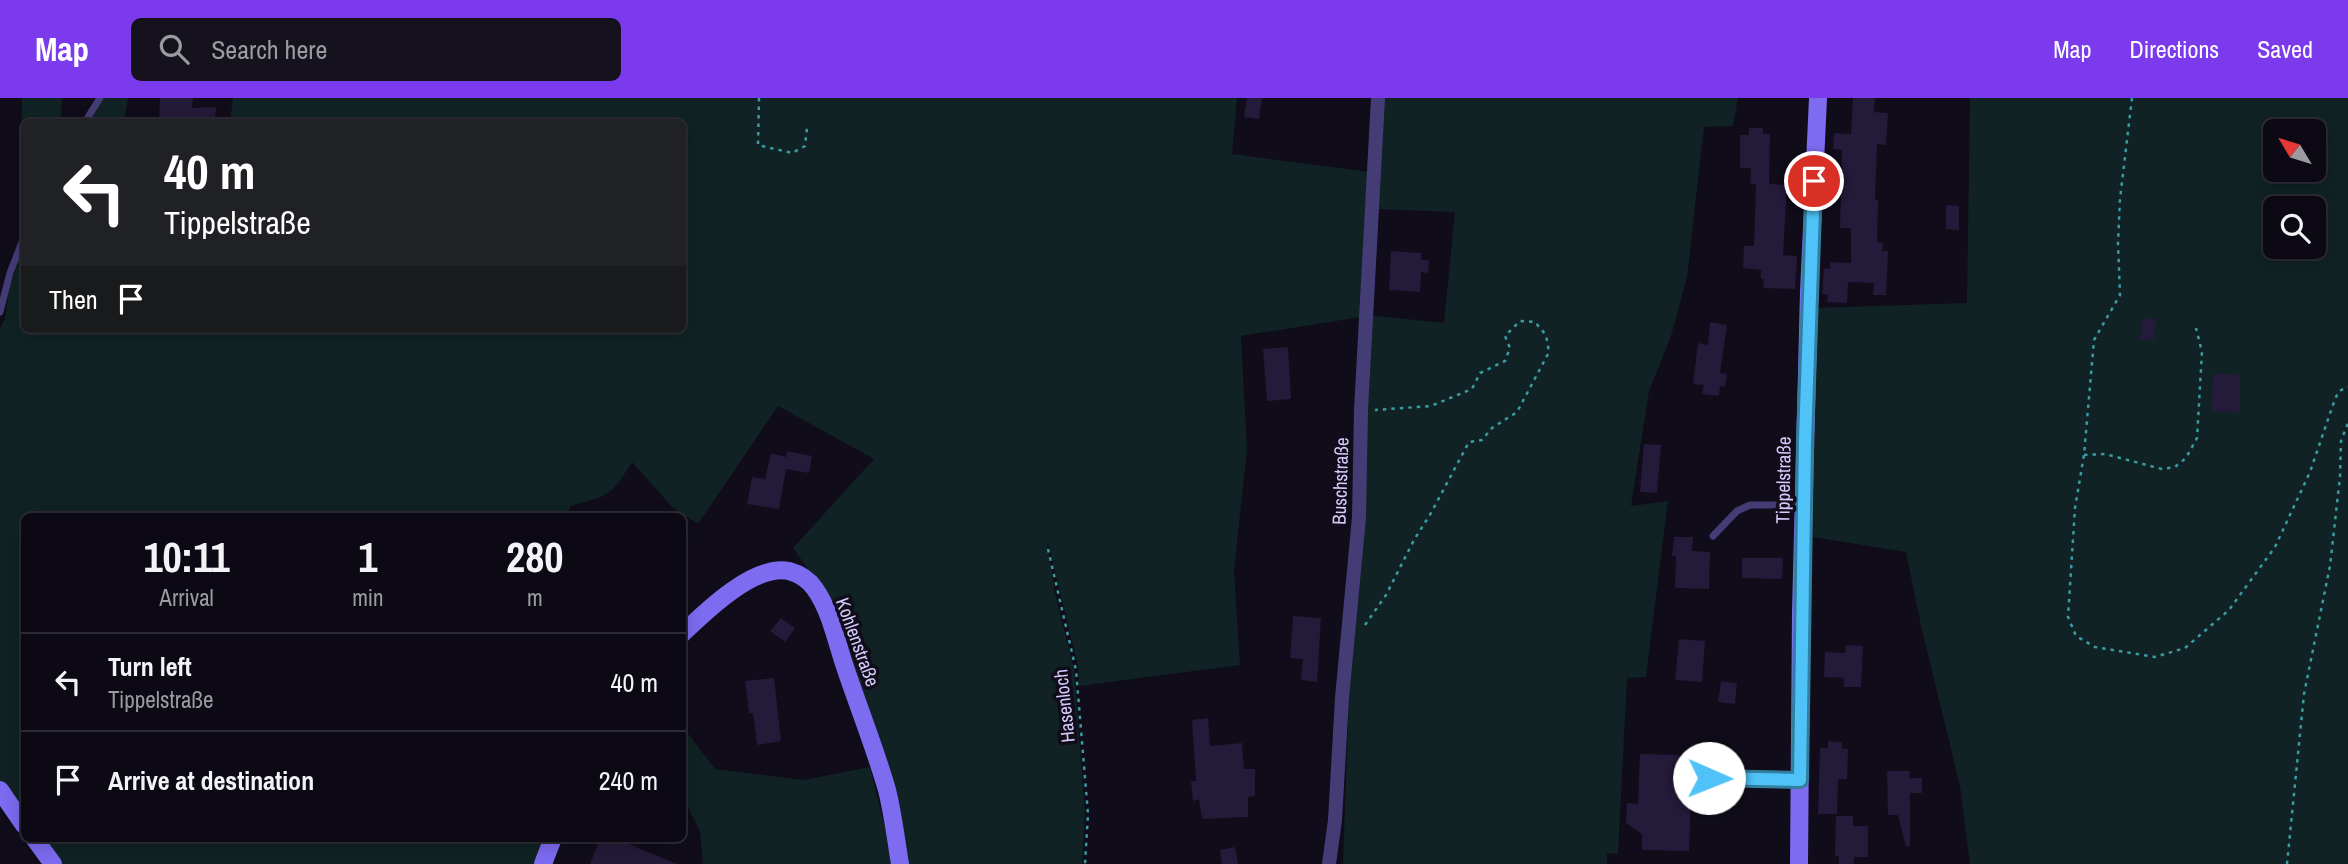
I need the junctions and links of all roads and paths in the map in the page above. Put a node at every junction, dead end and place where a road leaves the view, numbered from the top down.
1 (100, 98) edge
2 (759, 98) edge
3 (1378, 98) edge
4 (1818, 98) edge
5 (2132, 98) edge
6 (87, 119) edge
7 (807, 128) dead end
8 (21, 244) edge
9 (0, 312) edge
10 (2196, 328) dead end
11 (2348, 387) edge
12 (1361, 410) junction
13 (2348, 423) edge
14 (2084, 455) junction
15 (1804, 505) junction
16 (1713, 536) dead end
17 (1048, 549) dead end
18 (686, 631) edge
19 (1347, 649) junction
20 (1709, 778) dead end
21 (1800, 780) junction
22 (0, 790) edge
23 (21, 821) edge
24 (37, 842) edge
25 (551, 842) edge
26 (53, 864) edge
27 (543, 864) edge
28 (900, 864) edge
29 (1086, 864) edge
30 (1329, 864) edge
31 (1799, 864) edge
32 (2287, 864) edge

1 - 6 lane
2 - 7 path
3 - 12 street, Buschstraße
4 - 15 street, Tippelstraße
5 - 14 path
8 - 9 lane
10 - 14 path
11 - 14 path
12 - 19 street, Buschstraße
12 - 19 path
13 - 32 path
15 - 16 lane
15 - 21 street, Tippelstraße
17 - 29 path, Hasenloch
18 - 28 street, Kohlenstraße
19 - 30 street, Buschstraße
20 - 21 lane
21 - 31 street, Tippelstraße
22 - 23 street
24 - 26 street
25 - 27 street

